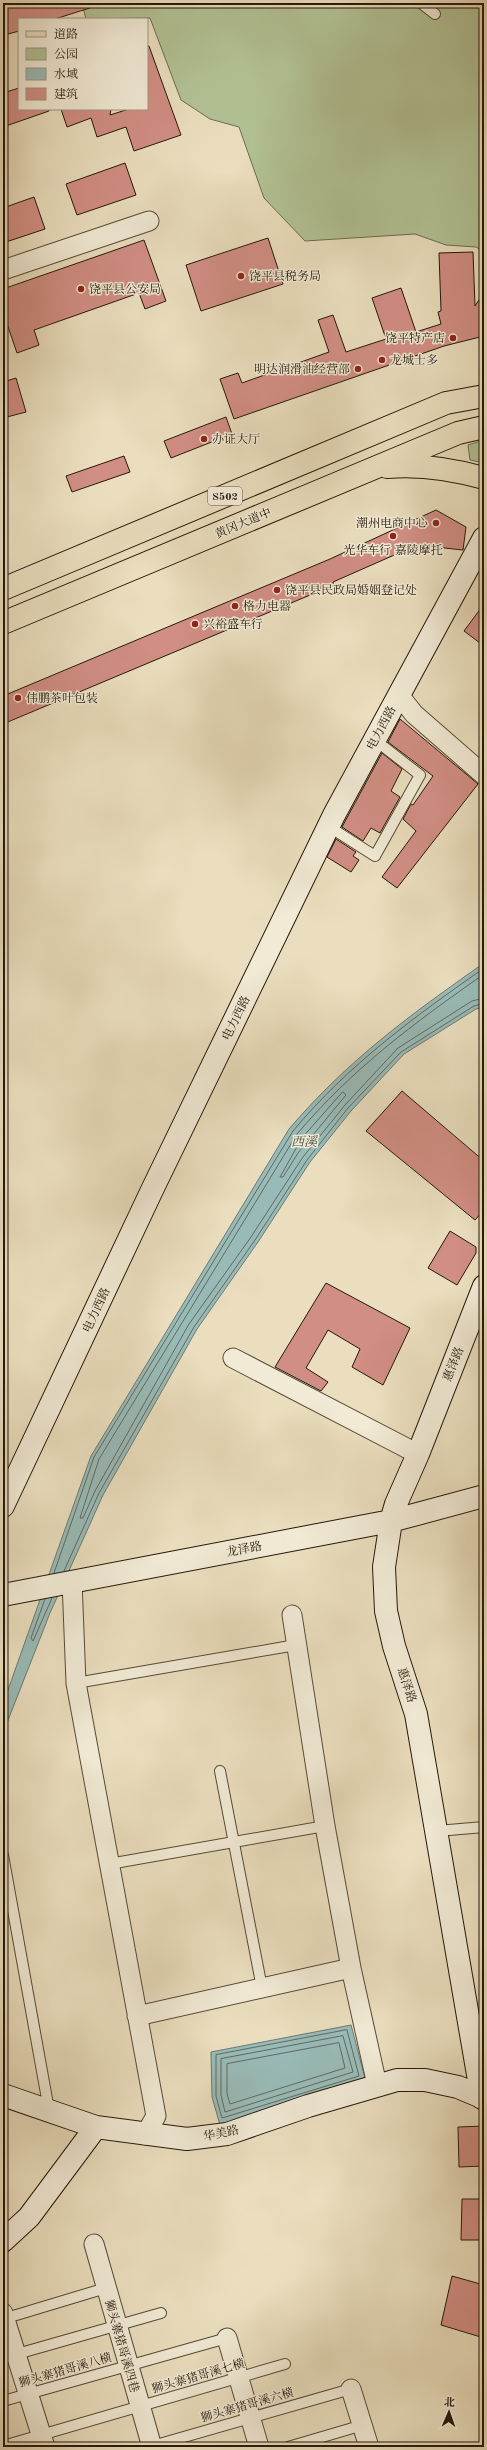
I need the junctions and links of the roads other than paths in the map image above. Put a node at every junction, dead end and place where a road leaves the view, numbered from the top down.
1 (421, 3) edge
2 (435, 14) dead end
3 (149, 221) dead end
4 (3, 270) edge
5 (484, 380) edge
6 (484, 396) edge
7 (446, 403) junction
8 (484, 427) edge
9 (372, 469) junction
10 (484, 478) edge
11 (484, 538) edge
12 (3, 589) edge
13 (3, 623) edge
14 (399, 695) junction
15 (375, 740) junction
16 (484, 775) edge
17 (328, 826) junction
18 (484, 1286) edge
19 (233, 1358) dead end
20 (418, 1454) junction
21 (484, 1484) edge
22 (484, 1496) edge
23 (3, 1506) edge
24 (393, 1513) junction
25 (3, 1580) edge
26 (72, 1581) junction
27 (3, 1595) edge
28 (292, 1615) dead end
29 (296, 1645) junction
30 (76, 1682) junction
31 (220, 1771) dead end
32 (325, 1826) junction
33 (484, 1827) edge
34 (437, 1831) junction
35 (3, 1856) edge
36 (109, 1864) junction
37 (351, 1968) junction
38 (262, 1988) junction
39 (137, 2016) junction
40 (377, 2085) junction
41 (3, 2095) edge
42 (483, 2098) edge
43 (49, 2110) junction
44 (96, 2127) junction
45 (145, 2134) junction
46 (3, 2241) edge
47 (94, 2244) dead end
48 (106, 2288) junction
49 (161, 2313) dead end
50 (4, 2317) edge
51 (116, 2326) junction
52 (226, 2338) joint
53 (10, 2356) edge
54 (286, 2364) dead end
55 (128, 2366) junction
56 (238, 2378) junction
57 (352, 2389) joint
58 (29, 2393) junction
59 (3, 2401) edge
60 (140, 2406) junction
61 (251, 2418) junction
62 (363, 2425) junction
63 (43, 2441) edge
64 (3, 2446) edge
65 (151, 2447) edge
66 (260, 2447) edge
67 (288, 2447) edge
68 (370, 2447) edge

1 - 2 lane
3 - 4 street
5 - 7 main road
6 - 7 main road, S502
7 - 12 main road, S502
8 - 9 main road, 黄冈大道中 / S502
9 - 10 main road
9 - 13 main road, 黄冈大道中 / S502
11 - 14 street, 电力西路
14 - 15 street, 电力西路
14 - 16 street
15 - 17 street, 电力西路
15 - 17 lane
17 - 23 street, 电力西路
18 - 20 street, 惠泽路
19 - 20 street
20 - 24 street, 惠泽路
21 - 24 street, 龙泽路
22 - 24 street, 龙泽路
24 - 25 street, 龙泽路
24 - 26 street, 龙泽路
24 - 34 street, 惠泽路
26 - 27 street, 龙泽路
26 - 30 street
28 - 29 street
29 - 30 lane
29 - 32 street
30 - 36 street
31 - 38 lane
32 - 36 lane
32 - 37 street
33 - 34 lane
34 - 42 street, 惠泽路
35 - 43 lane
36 - 39 street
37 - 38 street
37 - 40 street
38 - 39 street
39 - 45 street
40 - 42 street, 华美路
40 - 45 street, 华美路
41 - 43 street, 华美路
43 - 44 street, 华美路
44 - 45 street, 华美路
44 - 46 street
47 - 48 street, 狮头寨猪哥溪四巷
48 - 50 lane
48 - 51 street, 狮头寨猪哥溪四巷
49 - 51 lane
50 - 53 street
51 - 53 lane
51 - 55 street, 狮头寨猪哥溪四巷
52 - 55 lane, 狮头寨猪哥溪八横
52 - 56 street
53 - 58 street
54 - 56 lane, 狮头寨猪哥溪七横
55 - 58 lane, 狮头寨猪哥溪八横
55 - 60 street, 狮头寨猪哥溪四巷
56 - 60 lane, 狮头寨猪哥溪七横
56 - 61 street
57 - 61 lane, 狮头寨猪哥溪六横
57 - 62 street
58 - 59 lane, 狮头寨猪哥溪八横
58 - 63 street
60 - 63 lane, 狮头寨猪哥溪七横
60 - 65 street, 狮头寨猪哥溪四巷
61 - 65 lane, 狮头寨猪哥溪六横
61 - 66 street
62 - 67 lane
62 - 68 street
63 - 64 lane, 狮头寨猪哥溪七横

